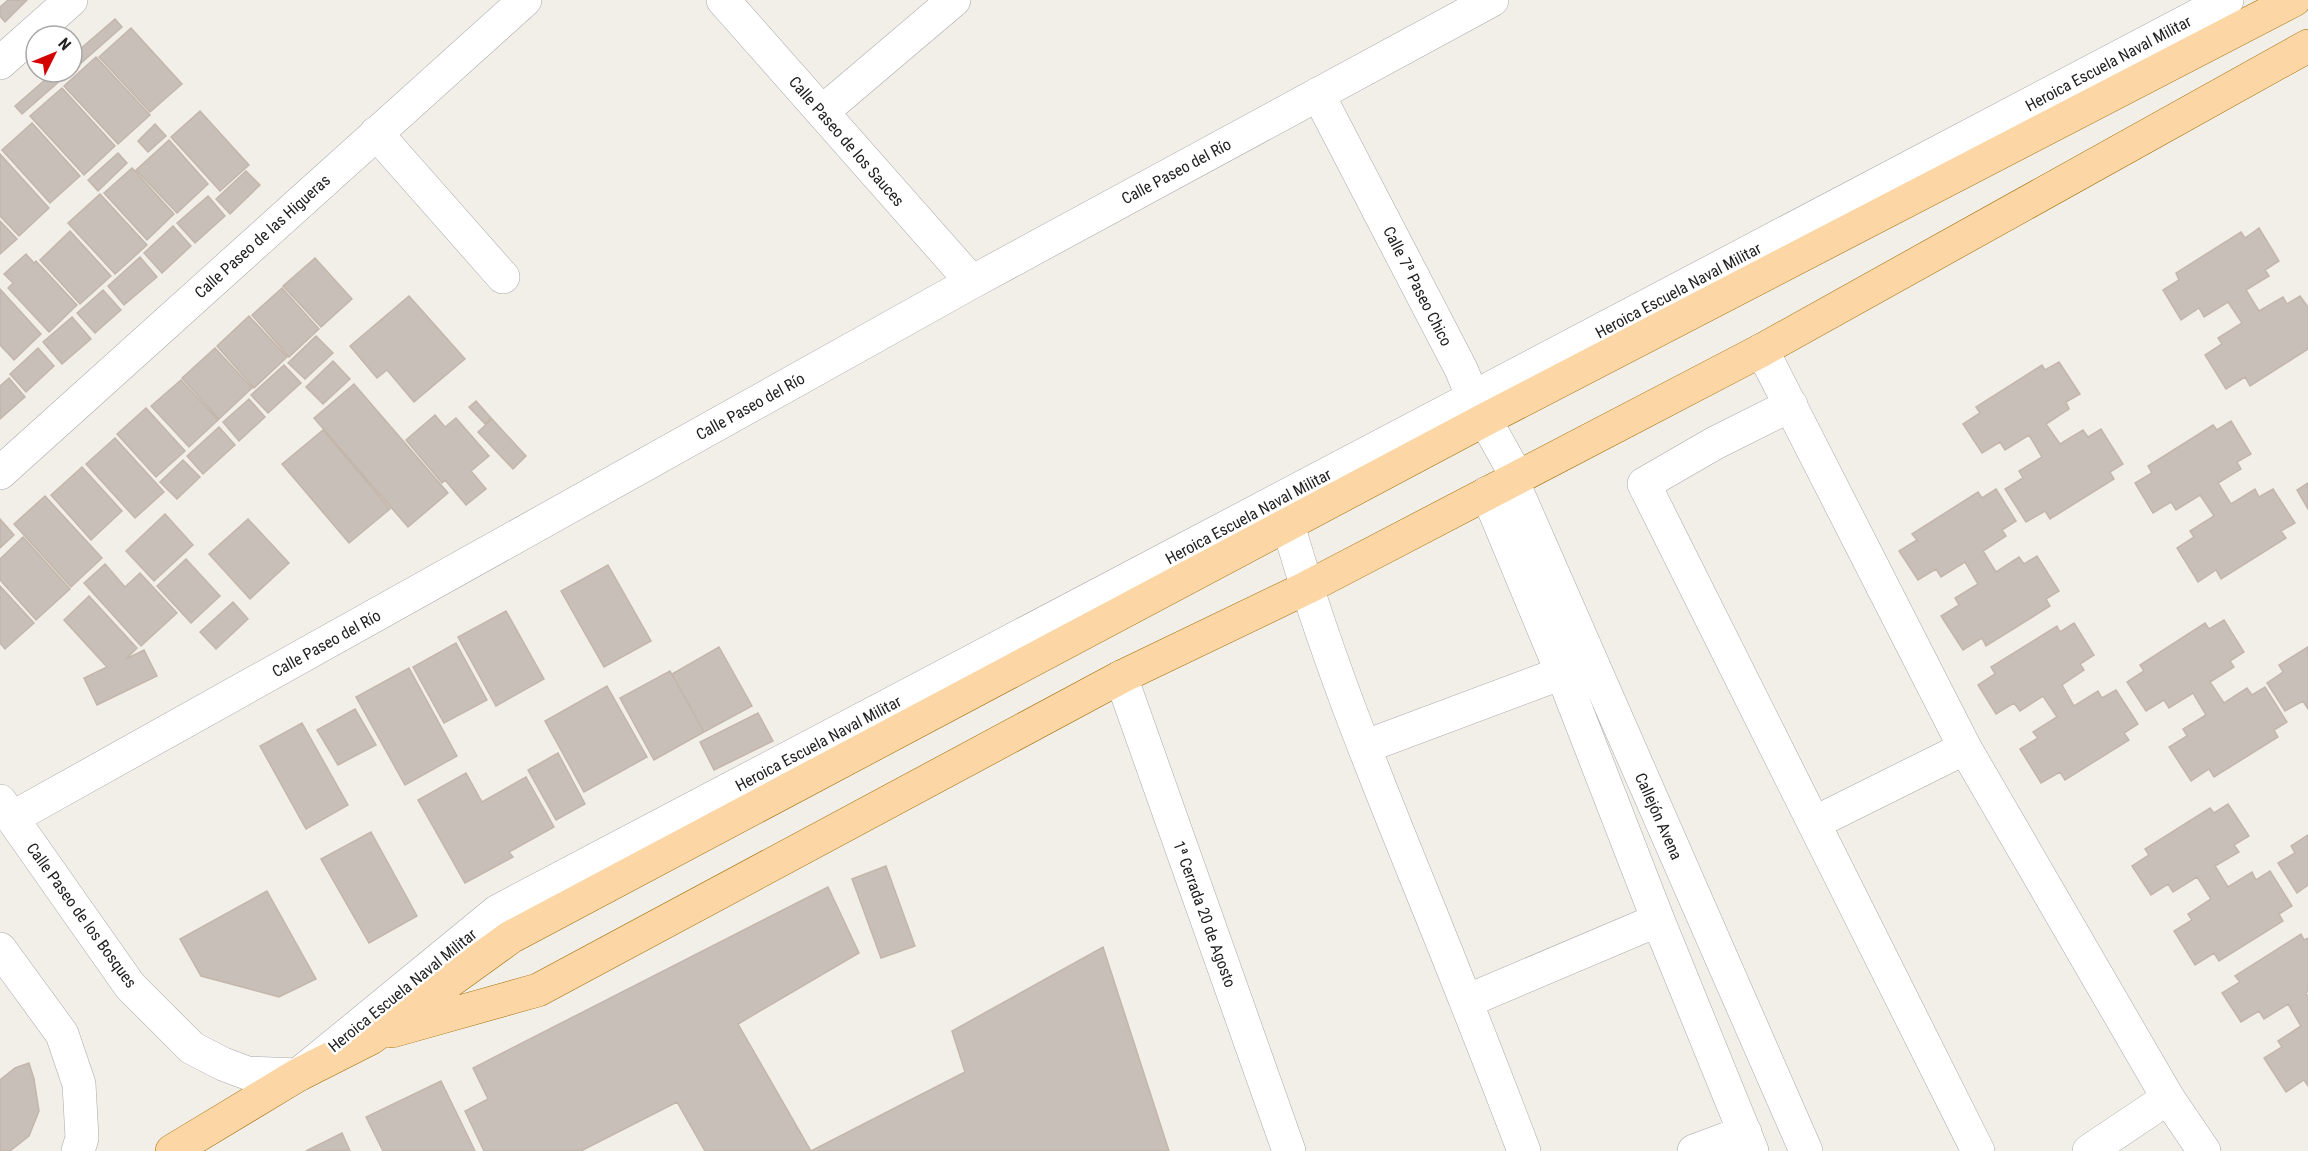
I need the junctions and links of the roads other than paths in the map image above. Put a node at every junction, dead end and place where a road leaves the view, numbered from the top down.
1 (71, 0) edge
2 (525, 0) edge
3 (723, 0) edge
4 (954, 0) edge
5 (1492, 0) edge
6 (2227, 0) edge
7 (2294, 0) edge
8 (2308, 46) edge
9 (0, 63) edge
10 (1318, 94) junction
11 (822, 112) junction
12 (376, 133) junction
13 (503, 277) dead end
14 (972, 282) junction
15 (1762, 350) junction
16 (1791, 405) junction
17 (1480, 409) junction
18 (0, 473) edge
19 (1505, 483) junction
20 (1288, 524) junction
21 (1306, 588) junction
22 (1562, 672) junction
23 (1121, 677) junction
24 (1364, 747) junction
25 (1965, 748) junction
26 (6, 809) edge
27 (1814, 823) junction
28 (1658, 920) junction
29 (0, 949) edge
30 (1467, 1001) junction
31 (370, 1038) junction
32 (298, 1075) junction
33 (2168, 1098) junction
34 (1749, 1142) edge
35 (192, 1146) edge
36 (78, 1151) edge
37 (1289, 1151) edge
38 (1524, 1151) edge
39 (1694, 1151) edge
40 (1806, 1151) edge
41 (1978, 1151) edge
42 (2089, 1151) edge
43 (2204, 1151) edge

1 - 9 street
2 - 12 street, Calle Paseo de las Higueras
3 - 11 street, Calle Paseo de los Sauces
4 - 11 street
5 - 10 street, Calle Paseo del Río
6 - 17 street, Heroica Escuela Naval Militar
7 - 17 main road, Heroica Escuela Naval Militar
8 - 15 main road, Heroica Escuela Naval Militar
10 - 14 street, Calle Paseo del Río
10 - 17 street, Calle 7ª Paseo Chico
11 - 14 street, Calle Paseo de los Sauces
12 - 13 street
12 - 18 street, Calle Paseo de las Higueras
14 - 26 street, Calle Paseo del Río
15 - 16 street
15 - 19 main road, Heroica Escuela Naval Militar
16 - 25 street
16 - 27 street
17 - 19 street, Calle 7ª Paseo Chico
17 - 20 main road, Heroica Escuela Naval Militar
17 - 32 street, Heroica Escuela Naval Militar
19 - 21 main road, Heroica Escuela Naval Militar
19 - 22 street
19 - 40 street, Callejón Avena
20 - 21 street
20 - 31 main road, Heroica Escuela Naval Militar
21 - 23 main road, Heroica Escuela Naval Militar
21 - 24 street
22 - 24 street
22 - 28 street
23 - 31 main road, Heroica Escuela Naval Militar
23 - 37 street, 1ª Cerrada 20 de Agosto
24 - 30 street
25 - 27 street
25 - 33 street
26 - 32 street, Calle Paseo de los Bosques
27 - 41 street
28 - 30 street
28 - 34 street
29 - 36 street
30 - 38 street
31 - 32 main road, Heroica Escuela Naval Militar
32 - 35 main road, Heroica Escuela Naval Militar
33 - 42 street
33 - 43 street
34 - 39 street

